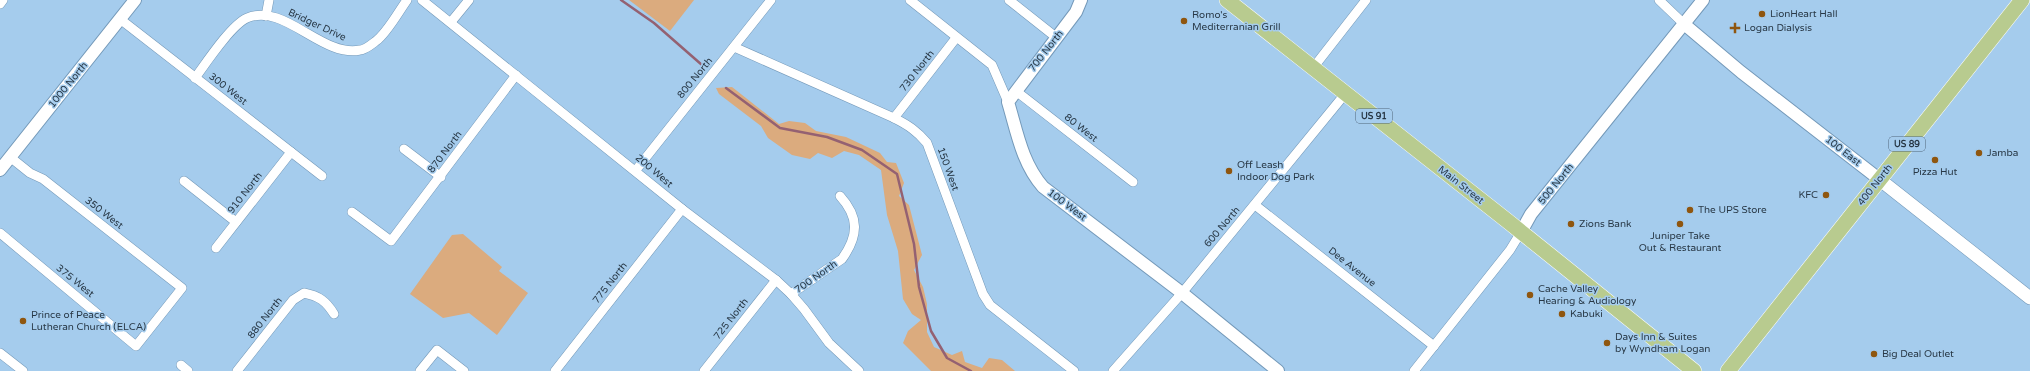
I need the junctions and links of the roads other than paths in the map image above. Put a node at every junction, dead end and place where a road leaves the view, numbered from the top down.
1 (3, 0) edge
2 (135, 0) edge
3 (270, 0) edge
4 (407, 0) edge
5 (422, 0) edge
6 (469, 0) edge
7 (771, 0) edge
8 (910, 0) edge
9 (1009, 0) edge
10 (1081, 0) edge
11 (1227, 0) edge
12 (1366, 0) edge
13 (1659, 0) edge
14 (1703, 0) edge
15 (2022, 0) edge
16 (0, 4) edge
17 (266, 16) junction
18 (120, 19) junction
19 (451, 22) junction
20 (1684, 24) junction
21 (956, 38) junction
22 (1057, 38) junction
23 (734, 47) junction
24 (1313, 68) junction
25 (516, 75) junction
26 (195, 78) junction
27 (1016, 91) junction
28 (1345, 94) junction
29 (1008, 102) junction
30 (894, 118) junction
31 (404, 149) dead end
32 (291, 152) junction
33 (10, 157) junction
34 (0, 170) edge
35 (636, 170) junction
36 (322, 176) dead end
37 (441, 177) junction
38 (1880, 179) junction
39 (184, 181) dead end
40 (1133, 182) dead end
41 (840, 196) dead end
42 (1256, 204) junction
43 (682, 209) junction
44 (352, 212) dead end
45 (236, 222) junction
46 (1521, 232) junction
47 (0, 233) edge
48 (216, 248) dead end
49 (776, 280) junction
50 (1182, 293) junction
51 (791, 294) junction
52 (2030, 298) edge
53 (334, 314) dead end
54 (136, 346) joint
55 (1434, 346) junction
56 (0, 353) edge
57 (23, 371) edge
58 (237, 371) edge
59 (420, 371) edge
60 (464, 371) edge
61 (555, 371) edge
62 (704, 371) edge
63 (859, 371) edge
64 (1074, 371) edge
65 (1113, 371) edge
66 (1278, 371) edge
67 (1414, 371) edge
68 (1694, 371) edge
69 (1728, 371) edge

1 - 16 street
2 - 18 street, 1000 North
3 - 17 street
4 - 17 street, Bridger Drive
5 - 19 street, 200 West
6 - 19 street
7 - 23 street, 800 North
8 - 21 street, 100 West
9 - 22 street
10 - 22 street, 700 North
11 - 24 main road, Main Street / US 91
12 - 24 street
13 - 20 street, 100 East
14 - 20 street, 500 North
15 - 38 main road, 400 North / US 89
17 - 26 street, Bridger Drive
18 - 26 street, 300 West
18 - 33 street, 1000 North
19 - 25 street, 200 West
20 - 38 street, 100 East
20 - 46 street, 500 North
21 - 29 street, 100 West
21 - 30 street, 730 North
22 - 27 street, 700 North
23 - 30 street, 150 West
23 - 35 street, 800 North
24 - 28 main road, Main Street / US 91
25 - 35 street, 200 West
25 - 37 street, 870 North
26 - 32 street, 300 West
27 - 29 street, 700 North
27 - 40 street, 80 West
28 - 42 street, 600 North
28 - 46 main road, Main Street / US 91
29 - 50 street, 100 West
30 - 64 street, 150 West
31 - 37 street
32 - 36 street, 300 West
32 - 45 street, 910 North
33 - 34 street, 1000 North
33 - 54 street, 350 West
35 - 43 street, 200 West
37 - 44 street, 870 North
38 - 52 main road, 100 East
38 - 69 main road, 400 North / US 89
39 - 45 street
41 - 51 street, 700 North
42 - 50 street, 600 North
42 - 55 street, Dee Avenue
43 - 49 street, 200 West
43 - 61 street, 775 North
45 - 48 street, 910 North
46 - 55 street, 500 North
46 - 68 main road, Main Street / US 91
47 - 54 street, 375 West
49 - 51 street, 200 West
49 - 62 street, 725 North
50 - 65 street, 600 North
50 - 66 street, 100 West
51 - 63 street, 200 West
53 - 58 street, 880 North
55 - 67 street, 500 North
56 - 57 street
59 - 60 street

